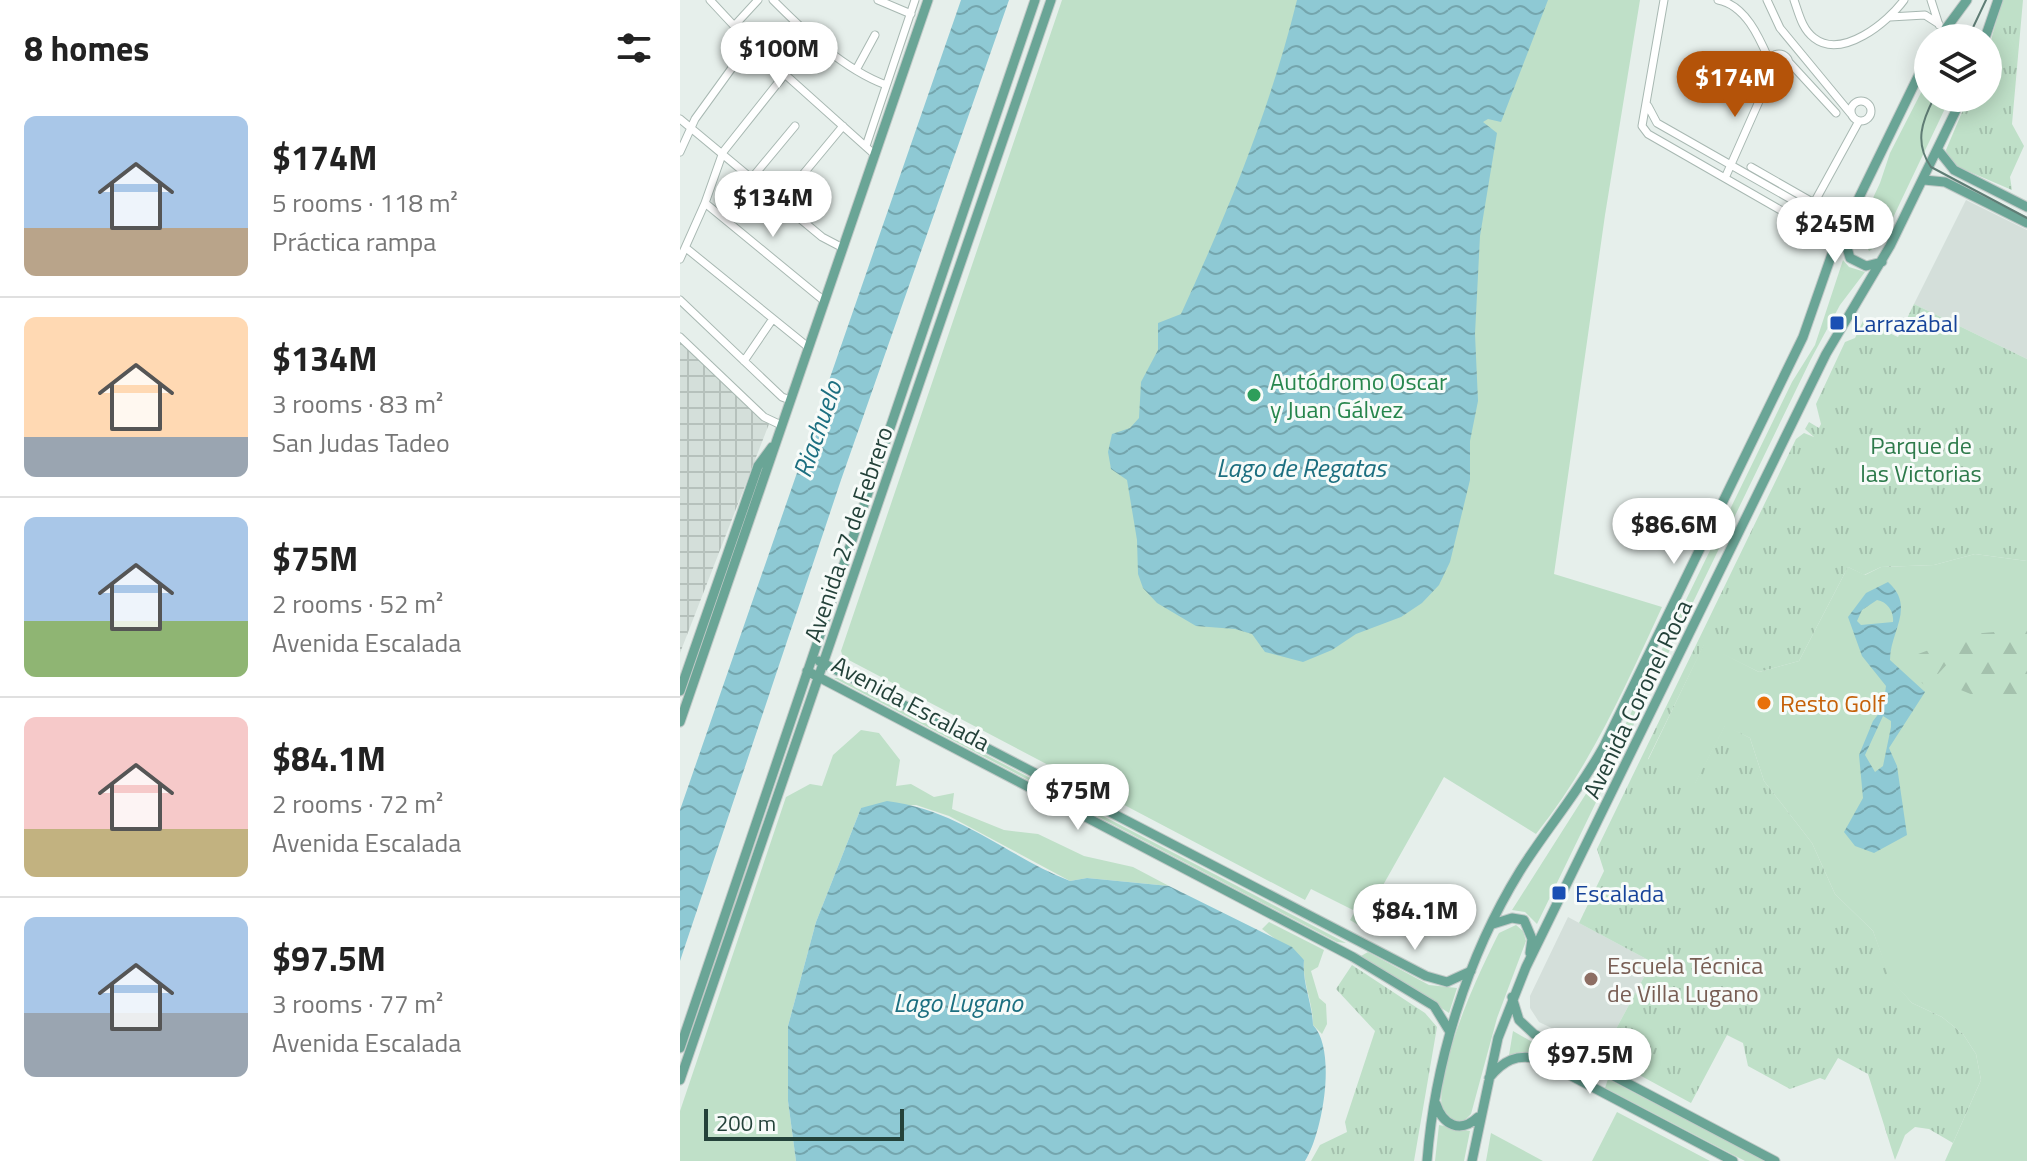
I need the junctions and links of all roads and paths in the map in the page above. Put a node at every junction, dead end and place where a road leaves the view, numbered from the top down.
1 (710, 0) edge
2 (758, 0) edge
3 (773, 0) edge
4 (878, 0) edge
5 (915, 0) edge
6 (928, 0) edge
7 (1035, 0) edge
8 (1051, 0) edge
9 (1664, 0) edge
10 (1718, 0) edge
11 (1767, 0) edge
12 (1904, 0) edge
13 (1931, 0) edge
14 (1967, 0) edge
15 (1998, 0) edge
16 (1795, 1) edge
17 (911, 14) junction
18 (1884, 19) junction
19 (1933, 24) edge
20 (1938, 24) edge
21 (1948, 24) edge
22 (1990, 24) edge
23 (734, 26) junction
24 (875, 35) dead end
25 (750, 43) junction
26 (1770, 62) junction
27 (1789, 62) junction
28 (856, 70) junction
29 (1772, 72) junction
30 (785, 74) junction
31 (1914, 84) edge
32 (886, 85) junction
33 (1834, 92) junction
34 (1647, 100) junction
35 (1858, 101) junction
36 (1956, 112) edge
37 (1836, 113) dead end
38 (1851, 114) junction
39 (680, 119) edge
40 (1859, 121) junction
41 (795, 126) dead end
42 (843, 126) junction
43 (692, 129) junction
44 (866, 146) junction
45 (1938, 150) junction
46 (680, 152) edge
47 (722, 154) junction
48 (874, 154) junction
49 (1731, 165) junction
50 (1751, 167) dead end
51 (1725, 178) junction
52 (751, 179) junction
53 (1924, 180) junction
54 (780, 202) junction
55 (705, 203) junction
56 (1855, 205) junction
57 (1812, 207) junction
58 (2027, 207) edge
59 (2027, 223) edge
60 (841, 247) junction
61 (686, 248) junction
62 (680, 259) edge
63 (1882, 262) junction
64 (680, 300) edge
65 (823, 300) junction
66 (772, 320) junction
67 (680, 337) edge
68 (808, 347) junction
69 (744, 361) junction
70 (790, 400) junction
71 (781, 425) junction
72 (774, 445) junction
73 (811, 657) junction
74 (824, 664) junction
75 (807, 671) junction
76 (820, 677) junction
77 (680, 691) edge
78 (680, 722) edge
79 (1493, 924) junction
80 (1360, 943) junction
81 (1353, 957) junction
82 (1526, 967) junction
83 (1471, 971) junction
84 (1512, 997) junction
85 (1450, 1032) junction
86 (680, 1048) edge
87 (1552, 1065) junction
88 (1593, 1066) junction
89 (1604, 1072) junction
90 (680, 1080) edge
91 (1487, 1081) junction
92 (1436, 1100) junction
93 (1479, 1117) junction
94 (1427, 1161) edge
95 (1472, 1161) edge
96 (1733, 1161) edge
97 (1775, 1161) edge

1 - 23 street
2 - 23 street
3 - 28 street
4 - 17 street
5 - 17 street
6 - 48 main road
7 - 73 main road, Avenida 27 de Febrero
8 - 74 main road, Avenida 27 de Febrero
9 - 34 street
10 - 26 street
11 - 33 street
12 - 18 street
13 - 20 street
14 - 21 main road
15 - 22 main road
16 - 18 street
17 - 32 street
18 - 19 street
23 - 25 street
24 - 28 street
25 - 30 street
25 - 43 street
26 - 27 street
26 - 29 street
27 - 29 street
27 - 37 street
28 - 32 street
29 - 49 street
30 - 42 street
30 - 47 street
31 - 56 main road, Avenida Coronel Roca
32 - 44 street
33 - 35 street
33 - 38 street
34 - 49 street
34 - 51 street
35 - 38 street
35 - 40 street
36 - 45 main road, Avenida Coronel Roca
38 - 40 street
39 - 43 street
40 - 57 street
41 - 52 street
42 - 44 street
42 - 54 street
43 - 46 street
43 - 47 street
44 - 48 street
45 - 53 main road, Avenida Coronel Roca
45 - 58 main road
47 - 52 street
47 - 55 street
48 - 60 main road
49 - 51 street
49 - 57 street
50 - 57 street
51 - 57 street
52 - 54 street
53 - 59 main road
53 - 63 main road, Avenida Coronel Roca
54 - 60 street
55 - 61 street
55 - 65 street
56 - 63 main road
56 - 79 main road, Avenida Coronel Roca
60 - 65 main road
61 - 62 street
61 - 66 street
63 - 82 main road, Avenida Coronel Roca
64 - 69 street
65 - 68 main road
66 - 68 street
66 - 69 street
67 - 71 street
68 - 70 main road
69 - 70 street
70 - 71 main road
71 - 72 main road
72 - 77 main road
72 - 78 main road
73 - 74 main road, Avenida Escalada
73 - 75 main road, Avenida 27 de Febrero
74 - 76 main road, Avenida 27 de Febrero
74 - 80 main road, Avenida Escalada
75 - 76 main road, Avenida Escalada
75 - 86 main road, Avenida 27 de Febrero
76 - 81 main road, Avenida Escalada
76 - 90 main road, Avenida 27 de Febrero
79 - 82 main road
79 - 83 main road, Avenida Coronel Roca
80 - 81 main road
80 - 83 main road, Avenida Escalada
81 - 85 main road, Avenida Escalada
82 - 84 main road, Avenida Coronel Roca
83 - 85 main road, Avenida Coronel Roca
84 - 88 main road
84 - 91 main road, Avenida Coronel Roca
85 - 92 main road, Avenida Coronel Roca
87 - 88 main road
87 - 89 main road
87 - 91 main road
87 - 96 main road
88 - 89 main road
89 - 97 main road
91 - 93 main road, Avenida Coronel Roca
92 - 93 main road
92 - 94 main road, Avenida Coronel Roca
93 - 95 main road, Avenida Coronel Roca

